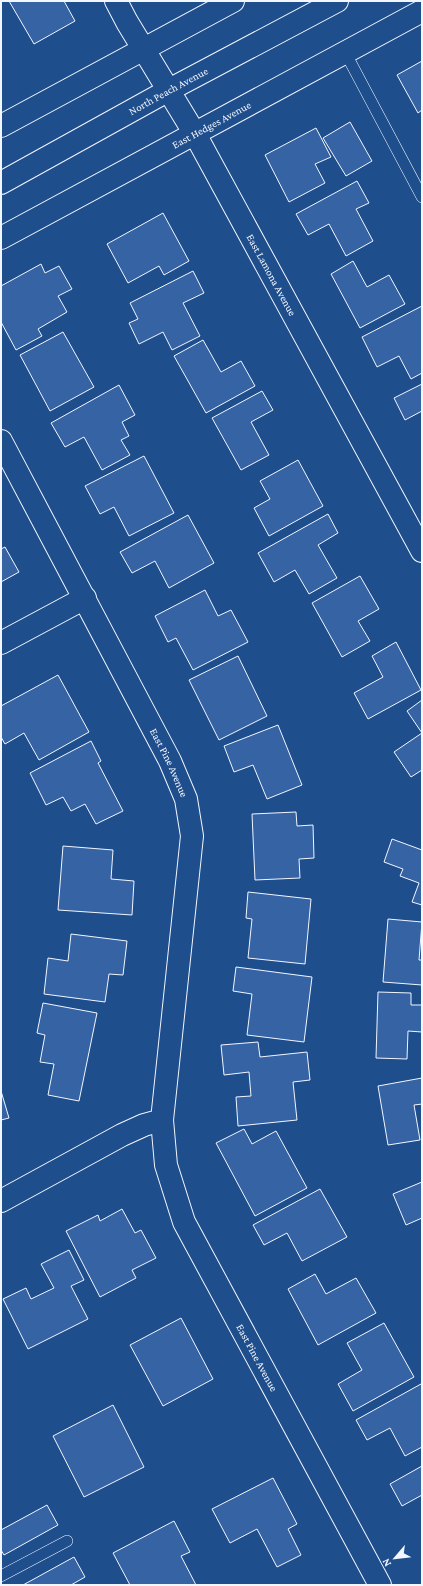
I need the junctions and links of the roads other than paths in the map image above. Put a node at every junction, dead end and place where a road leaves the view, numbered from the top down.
1 (116, 1) edge
2 (234, 1) edge
3 (337, 1) edge
4 (422, 11) edge
5 (143, 49) junction
6 (345, 52) junction
7 (169, 90) junction
8 (1, 126) edge
9 (195, 134) junction
10 (1, 182) edge
11 (422, 197) edge
12 (1, 238) edge
13 (1, 441) edge
14 (422, 551) edge
15 (85, 598) junction
16 (1, 643) edge
17 (162, 1120) junction
18 (1, 1201) edge
19 (68, 1541) dead end
20 (1, 1576) edge
21 (380, 1585) edge

1 - 5 street, East Lamona Avenue
2 - 5 street
3 - 7 street, North Peach Avenue
4 - 6 street, East Hedges Avenue
5 - 7 street, East Lamona Avenue
5 - 8 street
6 - 9 street, East Hedges Avenue
6 - 11 lane
7 - 9 street, East Lamona Avenue
7 - 10 street, North Peach Avenue
9 - 12 street, East Hedges Avenue
9 - 14 street, East Lamona Avenue
13 - 15 street, East Pine Avenue
15 - 16 street
15 - 17 street, East Pine Avenue
17 - 18 street
17 - 21 street, East Pine Avenue
19 - 20 lane

